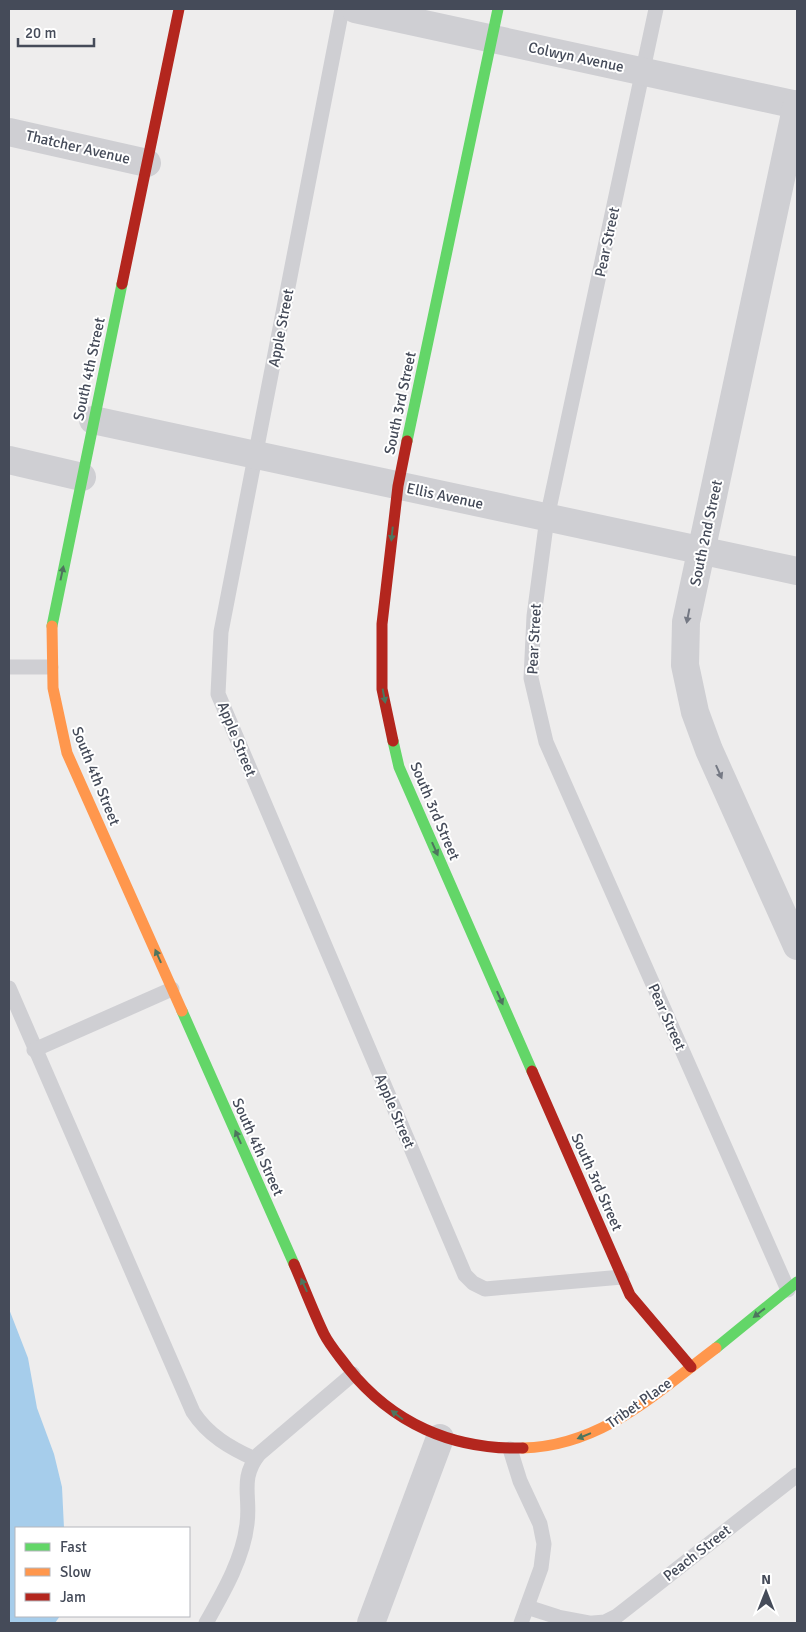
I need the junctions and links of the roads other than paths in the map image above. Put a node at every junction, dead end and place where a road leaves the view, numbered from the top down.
1 (179, 9) edge
2 (342, 9) edge
3 (355, 9) edge
4 (498, 9) edge
5 (656, 9) edge
6 (492, 38) junction
7 (644, 71) junction
8 (797, 104) edge
9 (9, 132) edge
10 (147, 163) junction
11 (93, 420) junction
12 (257, 455) junction
13 (9, 460) edge
14 (82, 477) junction
15 (398, 486) junction
16 (547, 518) junction
17 (702, 551) junction
18 (797, 572) edge
19 (9, 667) edge
20 (51, 667) junction
21 (797, 946) edge
22 (9, 988) edge
23 (172, 989) junction
24 (34, 1050) junction
25 (622, 1277) junction
26 (793, 1286) edge
27 (691, 1367) junction
28 (353, 1374) junction
29 (440, 1438) junction
30 (510, 1449) junction
31 (255, 1459) junction
32 (797, 1475) edge
33 (527, 1607) junction
34 (206, 1623) edge
35 (371, 1623) edge
36 (521, 1623) edge
37 (592, 1623) edge

1 - 10 street, South 4th Street
2 - 12 lane, Apple Street
3 - 6 street, Colwyn Avenue
4 - 6 street, South 3rd Street
5 - 7 lane, Pear Street
6 - 7 street, Colwyn Avenue
6 - 15 street, South 3rd Street
7 - 8 street, Colwyn Avenue
7 - 16 lane, Pear Street
8 - 17 street, South 2nd Street
9 - 10 street, Thatcher Avenue
10 - 11 street, South 4th Street
11 - 12 street, Ellis Avenue
11 - 14 street, South 4th Street
12 - 15 street, Ellis Avenue
12 - 25 lane, Apple Street
13 - 14 street
20 -> 14 street, South 4th Street
15 - 16 street, Ellis Avenue
15 -> 25 street, South 3rd Street
16 - 17 street, Ellis Avenue
16 - 26 lane, Pear Street
17 - 18 street, Ellis Avenue
17 -> 21 street, South 2nd Street
19 - 20 lane
23 -> 20 street, South 4th Street
22 - 24 lane
23 - 24 lane
28 -> 23 street, South 4th Street
24 - 31 lane
25 - 27 street, South 3rd Street
26 -> 27 street, Tribet Place
27 -> 30 street, Tribet Place
29 -> 28 street, South 4th Street
28 - 31 lane
29 - 30 street, Tribet Place
29 - 35 street
30 - 33 lane
31 - 34 lane
32 - 37 lane, Peach Street
33 - 36 lane
33 - 37 lane, Peach Street

